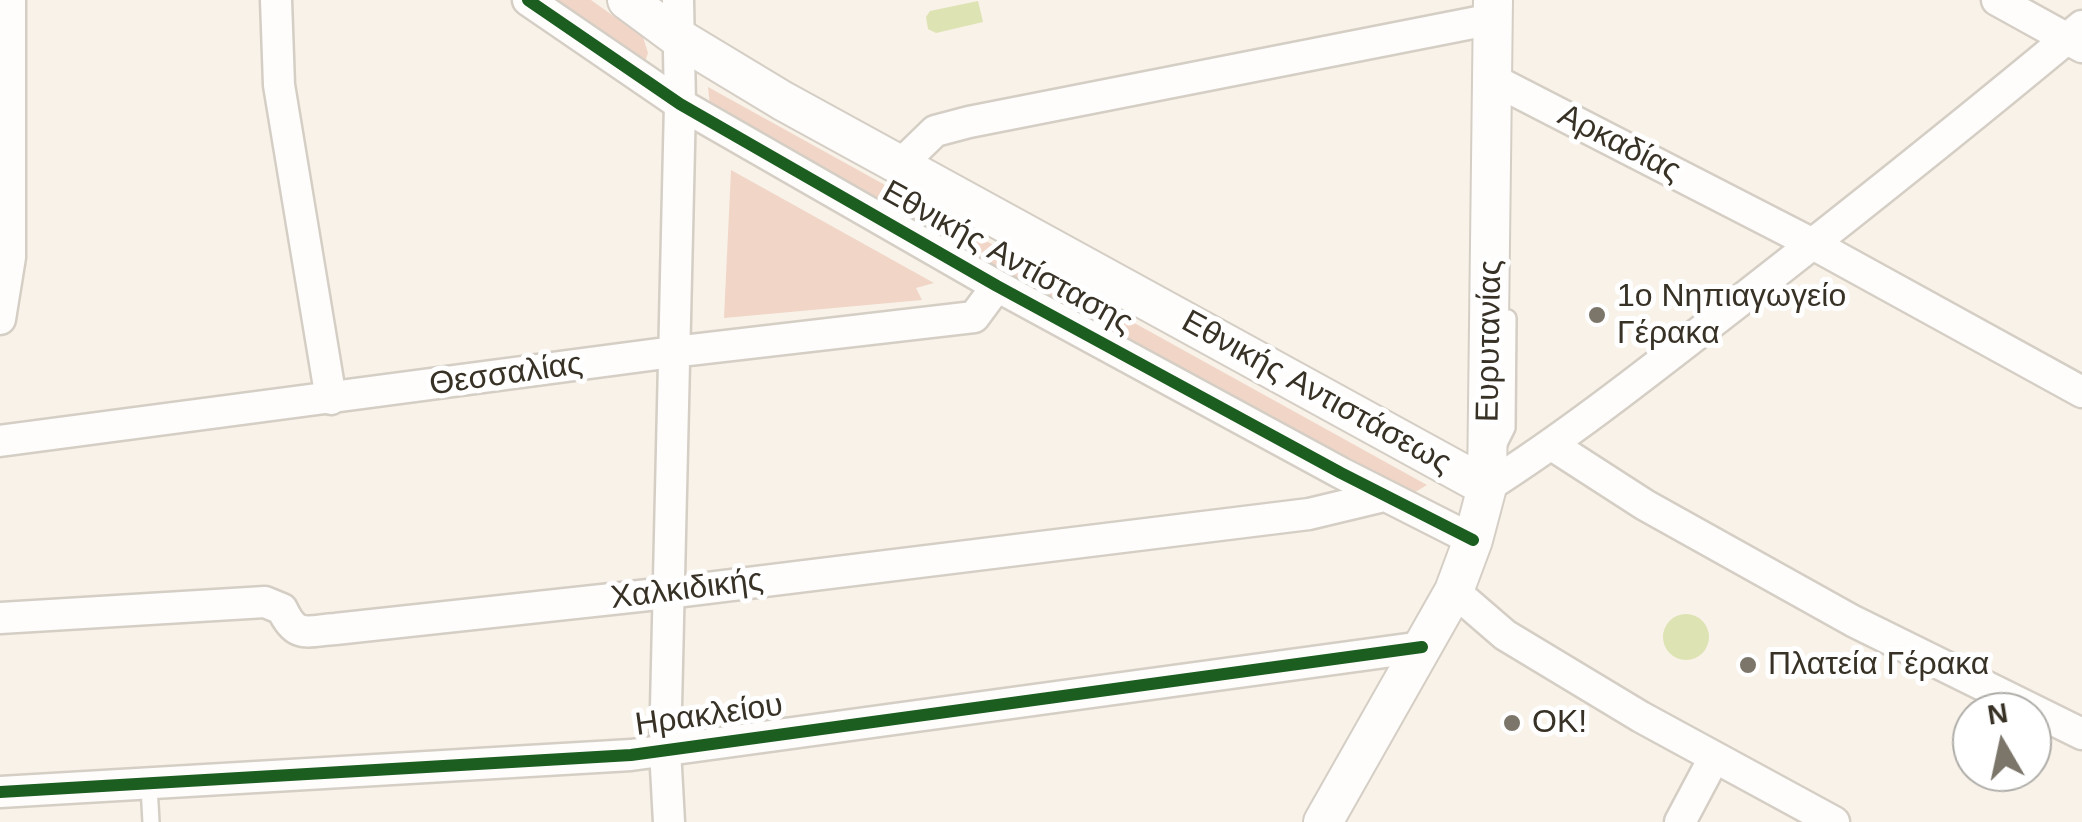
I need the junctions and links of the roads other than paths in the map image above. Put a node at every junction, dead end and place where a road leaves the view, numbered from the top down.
1 (10, 0) edge
2 (276, 0) edge
3 (528, 0) edge
4 (626, 0) edge
5 (1997, 0) edge
6 (1493, 9) edge
7 (677, 18) edge
8 (2077, 37) edge
9 (4, 41) edge
10 (1494, 80) junction
11 (680, 104) junction
12 (899, 166) junction
13 (1508, 187) dead end
14 (1812, 244) junction
15 (997, 286) junction
16 (1508, 298) dead end
17 (0, 319) edge
18 (673, 352) junction
19 (2082, 392) edge
20 (331, 399) junction
21 (0, 441) edge
22 (1552, 445) junction
23 (1488, 472) junction
24 (1384, 496) junction
25 (1473, 540) junction
26 (1454, 591) junction
27 (667, 593) junction
28 (0, 618) edge
29 (1422, 647) junction
30 (2082, 734) edge
31 (665, 750) junction
32 (1714, 758) junction
33 (149, 786) junction
34 (0, 792) edge
35 (151, 822) edge
36 (669, 822) edge
37 (1323, 822) edge
38 (1680, 822) edge
39 (1834, 822) edge

1 - 9 street
2 - 20 street
3 - 11 street, Εθνικής Αντίστασης
4 - 7 street, Εθνικής Αντιστάσεως
5 - 8 street
6 - 10 street, Ευρυτανίας
6 - 12 street
7 - 11 street
7 - 12 street, Εθνικής Αντιστάσεως
8 - 14 street
9 - 17 street
10 - 13 lane, Αρκαδίας
10 - 14 street, Αρκαδίας
10 - 23 street, Ευρυτανίας
11 - 15 street, Εθνικής Αντίστασης
11 - 18 street
12 - 23 street, Εθνικής Αντιστάσεως
14 - 19 street, Αρκαδίας
14 - 22 street
15 - 18 street, Θεσσαλίας
15 - 24 street, Εθνικής Αντίστασης
16 - 23 lane
18 - 20 street, Θεσσαλίας
18 - 27 street
20 - 21 street, Θεσσαλίας
22 - 23 street
22 - 30 street
23 - 25 street, Ευρυτανίας
24 - 25 street, Εθνικής Αντίστασης
24 - 27 street, Χαλκιδικής
25 - 26 street, Ευρυτανίας
26 - 29 street, Ευρυτανίας
26 - 32 street
27 - 28 street, Χαλκιδικής
27 - 31 street
29 - 31 street, Ηρακλείου
29 - 37 street, Ευρυτανίας
31 - 33 street, Ηρακλείου
31 - 36 street
32 - 38 street
32 - 39 street
33 - 34 street, Ηρακλείου
33 - 35 lane

